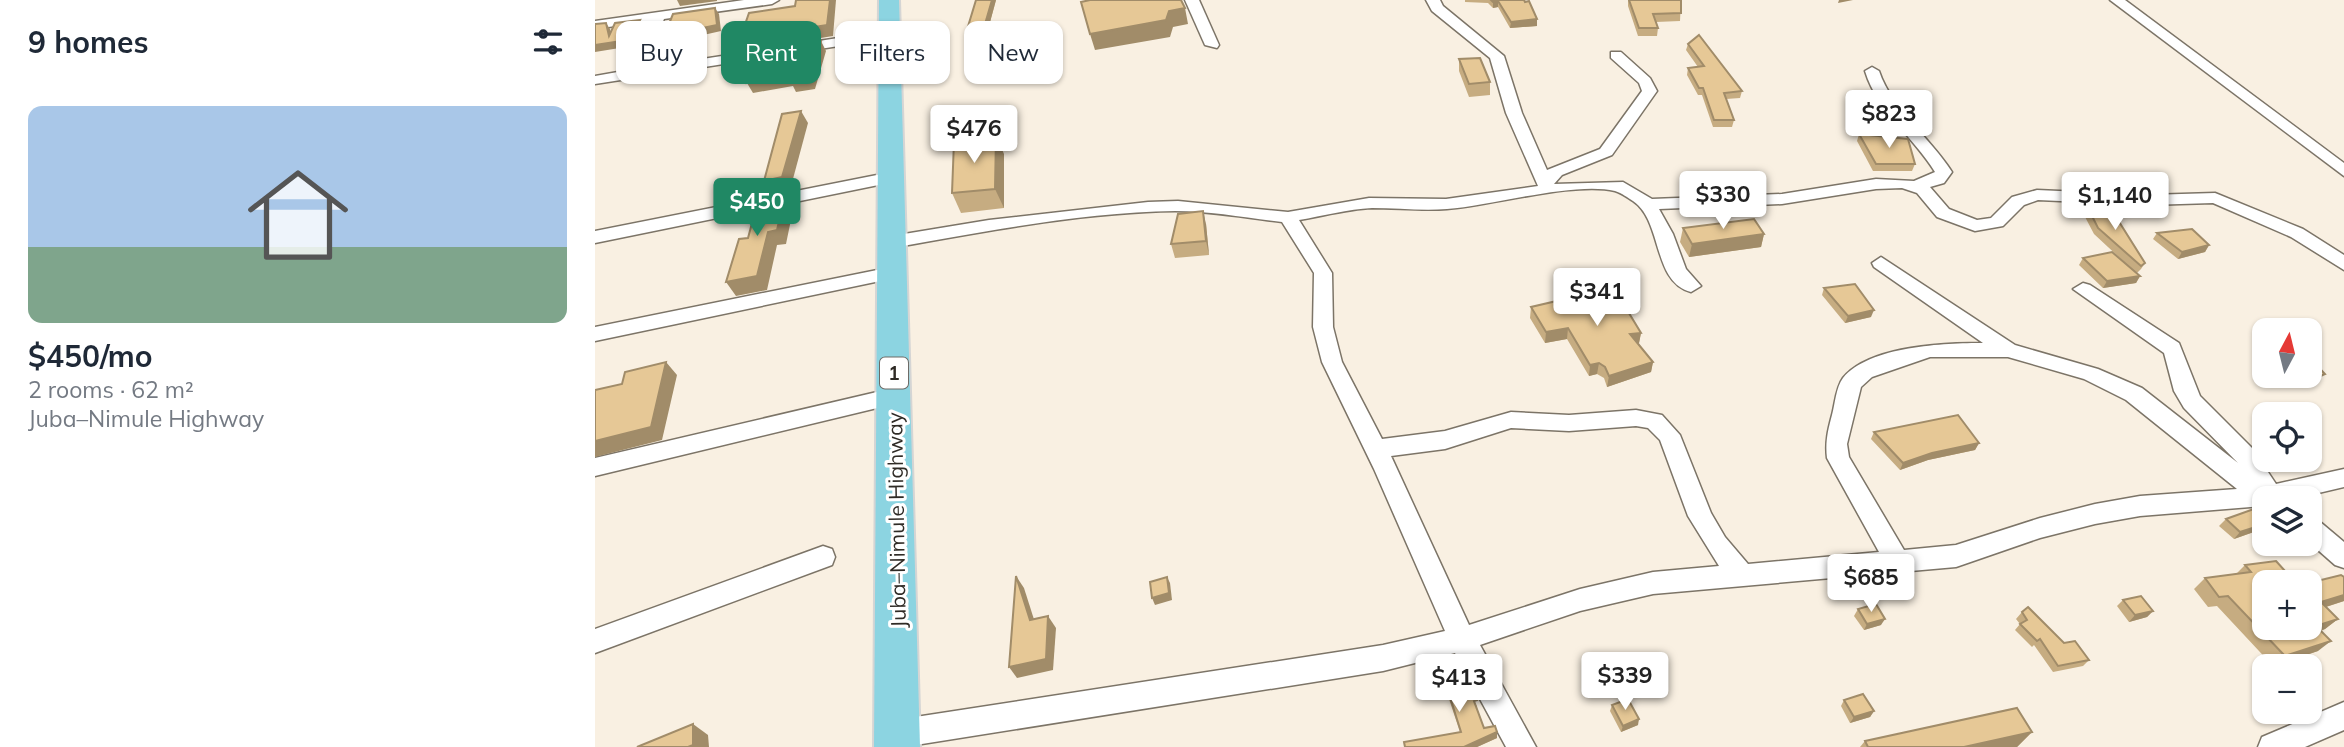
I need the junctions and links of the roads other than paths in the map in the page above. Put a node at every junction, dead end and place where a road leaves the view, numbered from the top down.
1 (772, 0) edge
2 (889, 0) edge
3 (1192, 0) edge
4 (1433, 0) edge
5 (2116, 0) edge
6 (658, 17) junction
7 (656, 21) edge
8 (890, 21) edge
9 (595, 26) edge
10 (835, 42) edge
11 (1212, 45) dead end
12 (1616, 55) dead end
13 (707, 62) edge
14 (1872, 71) dead end
15 (616, 76) edge
16 (595, 80) edge
17 (891, 84) edge
18 (2344, 171) edge
19 (892, 177) junction
20 (1547, 185) junction
21 (1915, 186) junction
22 (1647, 204) junction
23 (1288, 217) junction
24 (595, 237) edge
25 (892, 257) junction
26 (1881, 263) dead end
27 (2344, 264) edge
28 (1691, 286) dead end
29 (2083, 289) dead end
30 (595, 334) edge
31 (2008, 350) junction
32 (894, 396) junction
33 (1375, 449) junction
34 (595, 467) edge
35 (2344, 478) edge
36 (2257, 486) edge
37 (2264, 486) edge
38 (2311, 486) edge
39 (2252, 498) edge
40 (2322, 538) edge
41 (823, 557) dead end
42 (2344, 557) edge
43 (1896, 559) junction
44 (1741, 574) junction
45 (1462, 639) junction
46 (595, 641) edge
47 (2344, 716) edge
48 (897, 741) edge
49 (1521, 747) edge
50 (2272, 747) edge

1 - 6 street
2 - 8 main road, Juba–Nimule Highway / 1
3 - 11 street
4 - 20 street
5 - 18 street
6 - 7 street
6 - 9 street
10 - 13 street
12 - 20 street
14 - 21 street
15 - 16 street
17 - 19 main road, Juba–Nimule Highway / 1
19 - 24 street
19 - 25 main road, Juba–Nimule Highway / 1
20 - 22 street
20 - 23 street
21 - 22 street
21 - 27 street
22 - 28 street
23 - 25 street
23 - 33 street
25 - 30 street
25 - 32 main road, Juba–Nimule Highway / 1
26 - 31 street
29 - 37 street
31 - 36 street
31 - 43 street
32 - 34 street
32 - 48 main road, Juba–Nimule Highway / 1
33 - 44 street
33 - 45 street
35 - 38 street
39 - 43 street
40 - 42 street
41 - 46 street
43 - 44 street
44 - 45 street
45 - 48 street
45 - 49 street
47 - 50 street

